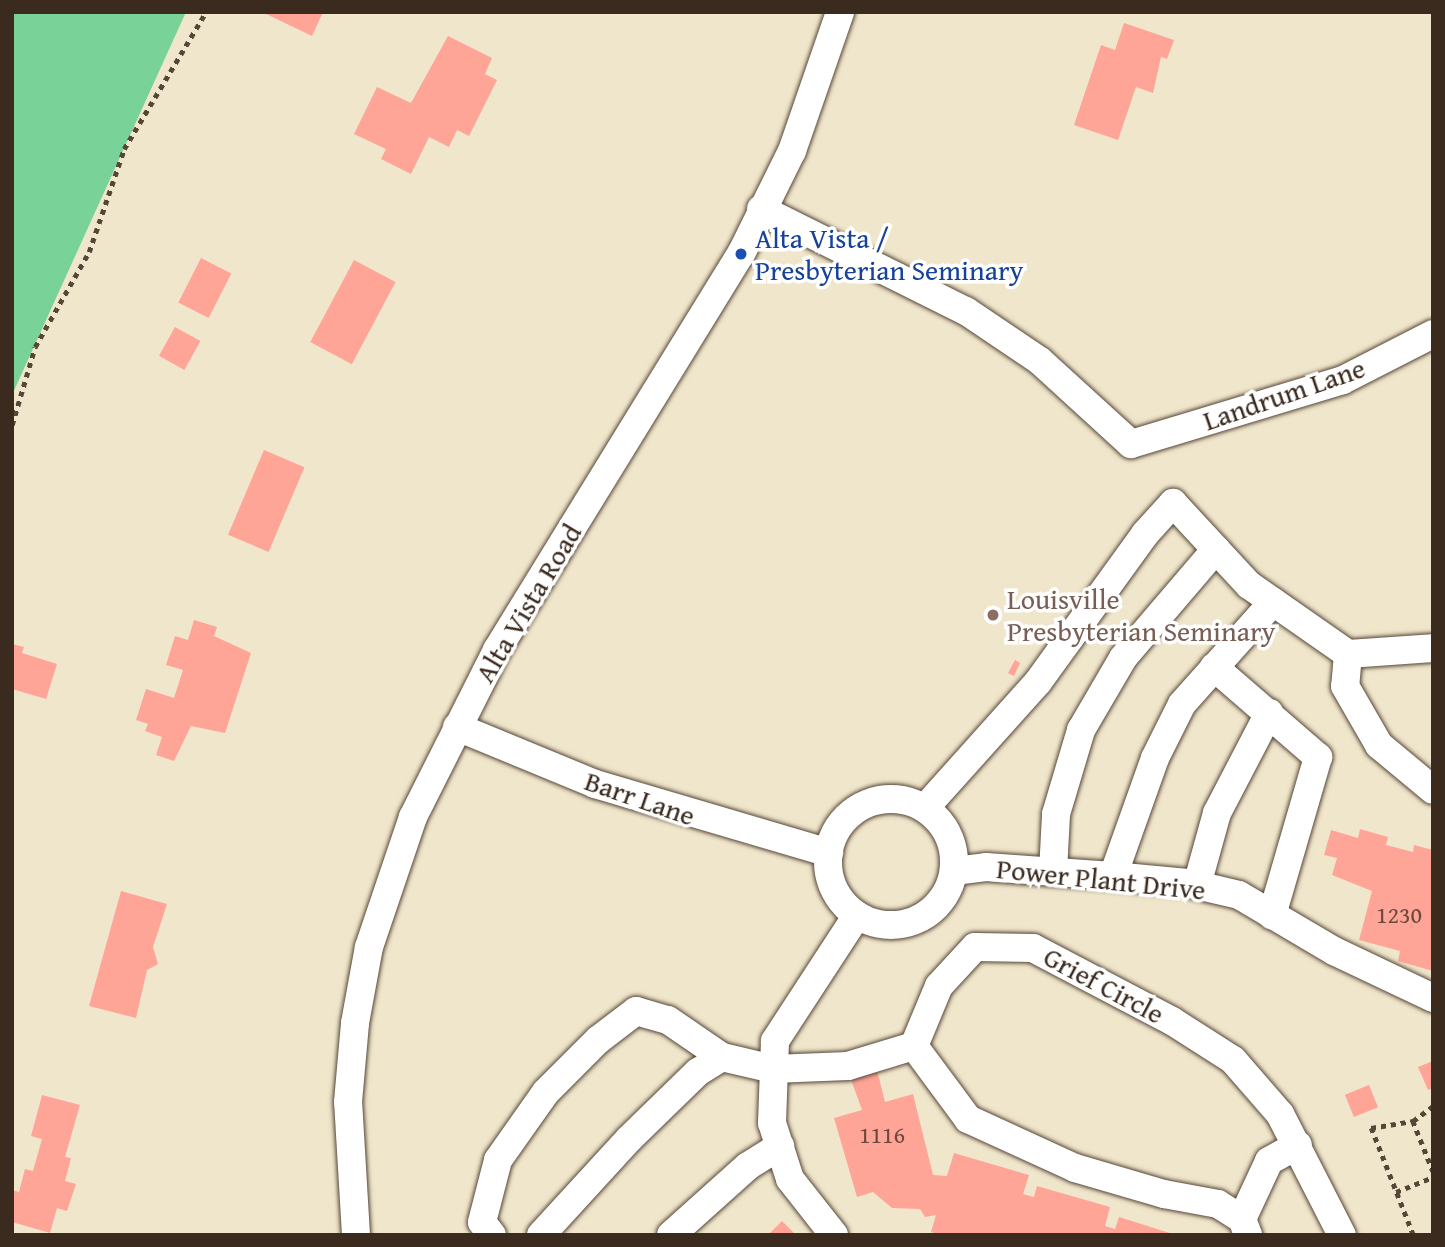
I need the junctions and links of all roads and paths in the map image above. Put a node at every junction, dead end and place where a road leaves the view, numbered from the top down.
1 (206, 12) edge
2 (840, 12) edge
3 (761, 209) junction
4 (1433, 334) edge
5 (12, 425) edge
6 (1216, 549) junction
7 (1273, 602) junction
8 (1433, 649) edge
9 (1348, 654) junction
10 (1214, 667) junction
11 (1269, 713) junction
12 (457, 727) junction
13 (1433, 790) edge
14 (925, 808) junction
15 (828, 853) junction
16 (954, 871) junction
17 (1053, 872) junction
18 (1113, 876) junction
19 (1197, 885) junction
20 (857, 915) junction
21 (1272, 915) junction
22 (1433, 998) edge
23 (914, 1046) junction
24 (722, 1057) junction
25 (773, 1069) junction
26 (1433, 1106) edge
27 (1413, 1121) junction
28 (1298, 1145) junction
29 (780, 1146) junction
30 (1433, 1171) edge
31 (1433, 1177) edge
32 (1396, 1192) junction
33 (1245, 1227) edge
34 (356, 1235) edge
35 (492, 1235) edge
36 (541, 1235) edge
37 (671, 1235) edge
38 (834, 1235) edge
39 (1342, 1235) edge
40 (1413, 1235) edge

1 - 5 path
2 - 3 street, Alta Vista Road
3 - 4 street, Landrum Lane
3 - 12 street, Alta Vista Road
6 - 7 street
6 - 14 street
6 - 17 street
7 - 9 street
7 - 10 street
8 - 9 street
9 - 13 street
10 - 11 street
10 - 18 street
11 - 19 street
11 - 21 street
12 - 15 street, Barr Lane
12 - 34 street, Alta Vista Road
14 - 15 street
14 - 16 street
15 - 20 street
16 - 17 street, Power Plant Drive
16 - 20 street
17 - 18 street, Power Plant Drive
18 - 19 street, Power Plant Drive
19 - 21 street, Power Plant Drive
20 - 25 street
21 - 22 street, Power Plant Drive
23 - 25 street
23 - 28 street, Grief Circle
23 - 33 street
24 - 25 street
24 - 35 street
24 - 36 street
25 - 29 street
26 - 27 path
27 - 30 path
27 - 32 path
28 - 33 street
28 - 39 street, Grief Circle
29 - 37 street
29 - 38 street
31 - 32 path
32 - 40 path

